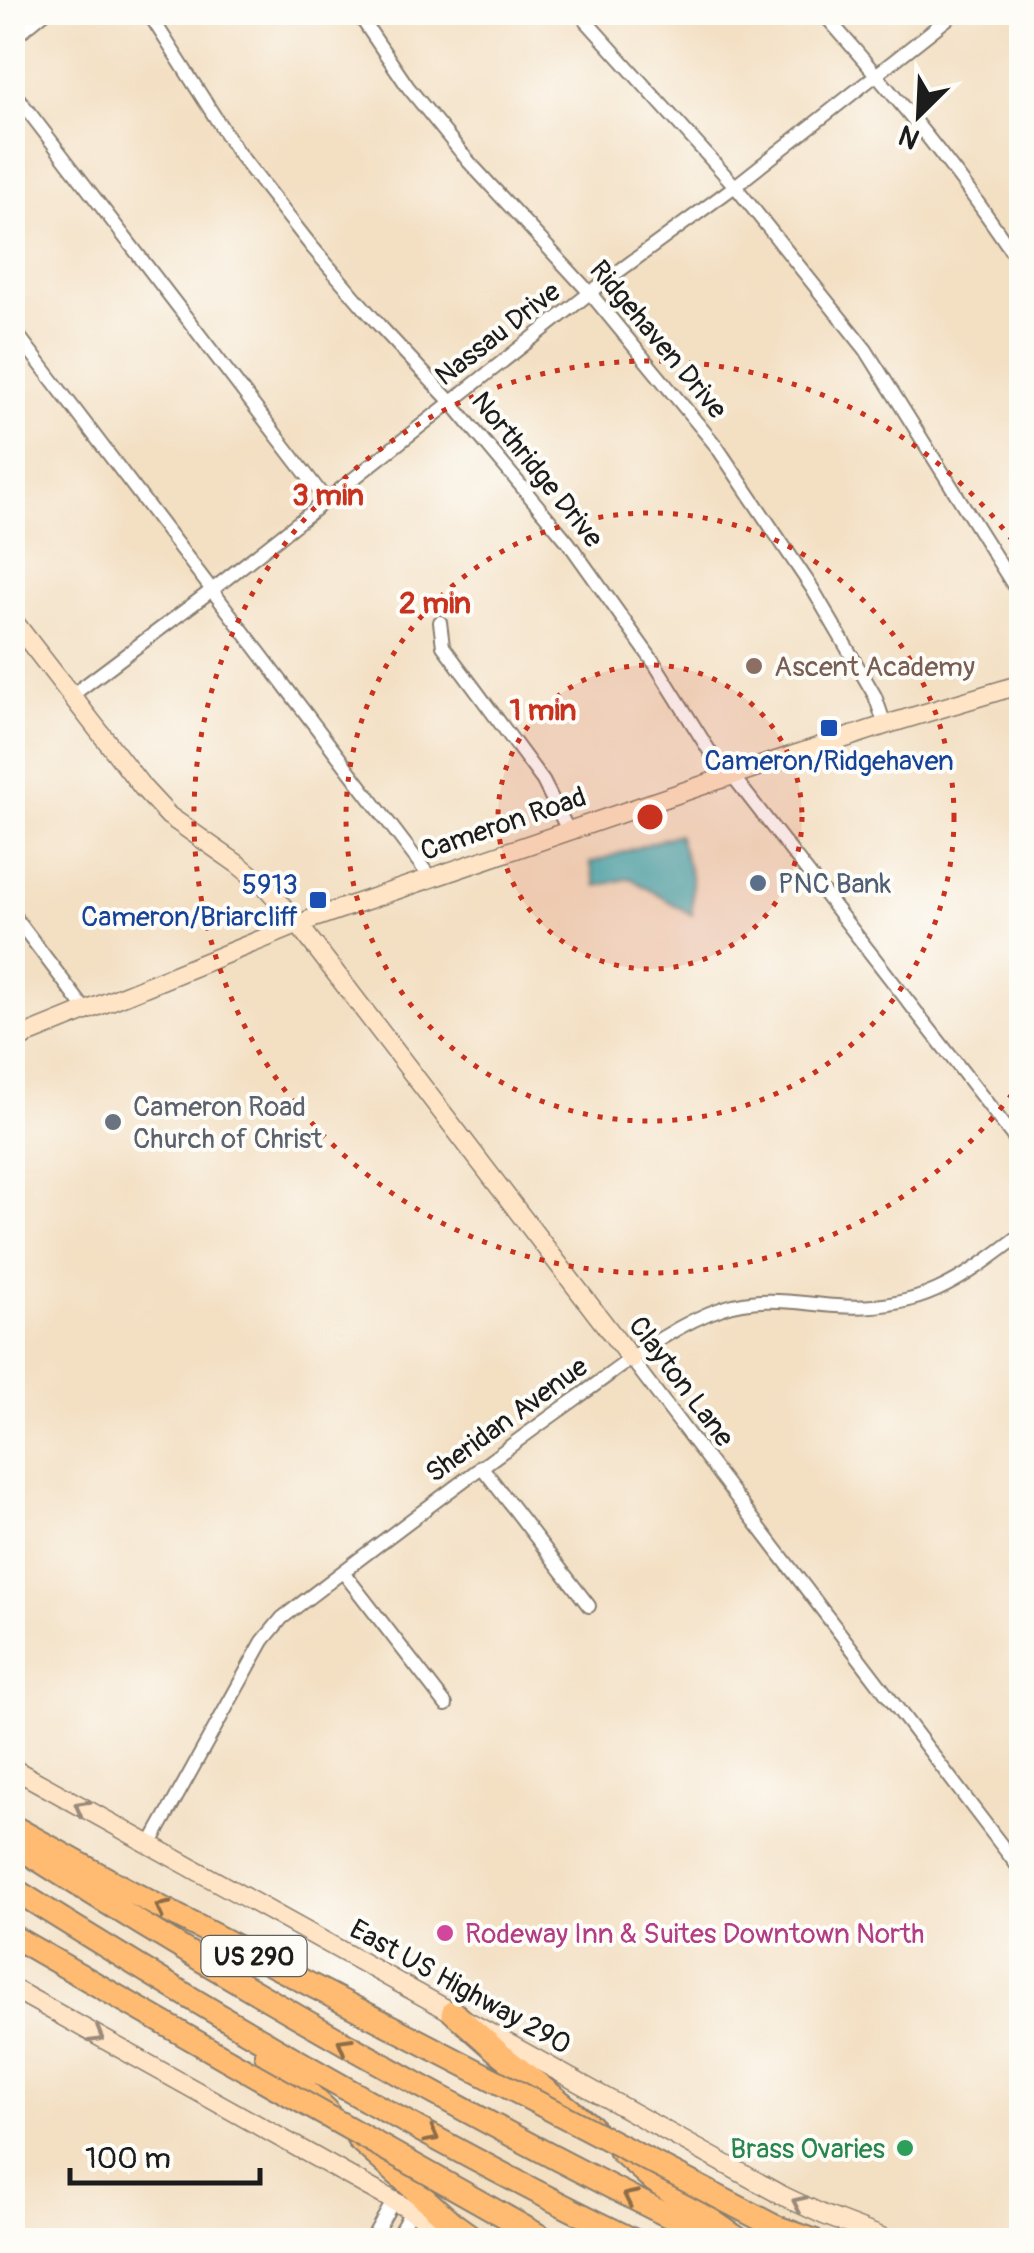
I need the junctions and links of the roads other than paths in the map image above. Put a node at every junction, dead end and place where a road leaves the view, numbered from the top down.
1 (46, 12) edge
2 (148, 12) edge
3 (356, 12) edge
4 (578, 12) edge
5 (822, 12) edge
6 (956, 12) edge
7 (12, 39) edge
8 (877, 75) junction
9 (12, 90) edge
10 (735, 186) junction
11 (1022, 266) edge
12 (590, 293) junction
13 (12, 327) edge
14 (450, 401) junction
15 (326, 500) junction
16 (212, 590) junction
17 (1022, 605) edge
18 (12, 619) edge
19 (440, 622) dead end
20 (1022, 684) edge
21 (71, 696) junction
22 (885, 725) junction
23 (732, 775) junction
24 (568, 830) junction
25 (430, 877) junction
26 (12, 913) edge
27 (298, 924) junction
28 (87, 1012) junction
29 (12, 1041) edge
30 (1022, 1148) edge
31 (1022, 1234) edge
32 (632, 1359) junction
33 (482, 1466) junction
34 (343, 1572) junction
35 (589, 1606) dead end
36 (446, 1705) dead end
37 (12, 1768) edge
38 (12, 1826) edge
39 (12, 1843) edge
40 (150, 1845) junction
41 (1022, 1872) edge
42 (12, 1888) edge
43 (12, 1936) edge
44 (12, 1988) edge
45 (453, 2012) junction
46 (226, 2019) junction
47 (394, 2200) junction
48 (412, 2210) junction
49 (774, 2226) junction
50 (371, 2240) edge
51 (396, 2240) edge
52 (466, 2240) edge
53 (476, 2240) edge
54 (547, 2240) edge
55 (633, 2240) edge
56 (718, 2240) edge
57 (740, 2240) edge
58 (798, 2240) edge
59 (813, 2240) edge
60 (889, 2240) edge

1 - 7 street
2 - 14 street, Northridge Drive
3 - 12 street, Ridgehaven Drive
4 - 10 street
5 - 8 street
6 - 8 street, Nassau Drive
8 - 10 street, Nassau Drive
8 - 11 street
9 - 15 street
10 - 12 street, Nassau Drive
10 - 17 street
12 - 14 street, Nassau Drive
12 - 22 street, Ridgehaven Drive
13 - 16 street
14 - 15 street, Nassau Drive
14 - 23 street, Northridge Drive
15 - 16 street, Nassau Drive
16 - 21 street, Nassau Drive
16 - 25 street
18 - 21 main road, Clayton Lane
19 - 24 street
20 - 22 main road, Cameron Road
21 - 27 main road, Clayton Lane
22 - 23 main road, Cameron Road
23 - 24 main road, Cameron Road
23 - 30 street, Northridge Drive
24 - 25 main road, Cameron Road
25 - 27 main road, Cameron Road
26 - 28 street
27 - 28 main road, Cameron Road
27 - 32 main road, Clayton Lane
28 - 29 main road, Cameron Road
31 - 32 street, Sheridan Avenue
32 - 33 street, Sheridan Avenue
32 - 41 street, Clayton Lane
33 - 34 street, Sheridan Avenue
33 - 35 street
34 - 36 street
34 - 40 street, Sheridan Avenue
40 -> 37 main road, East US Highway 290
49 -> 38 highway, US 290, bridge
56 -> 39 highway
40 - 45 main road, East US Highway 290
42 - 46 highway
43 - 54 highway, bridge
44 -> 47 main road
45 - 57 highway
60 -> 45 main road, East US Highway 290
46 - 53 highway
46 -> 55 highway
47 - 48 main road
47 - 50 street
48 - 51 street
48 - 52 main road
49 - 58 highway
49 - 59 highway, US 290

